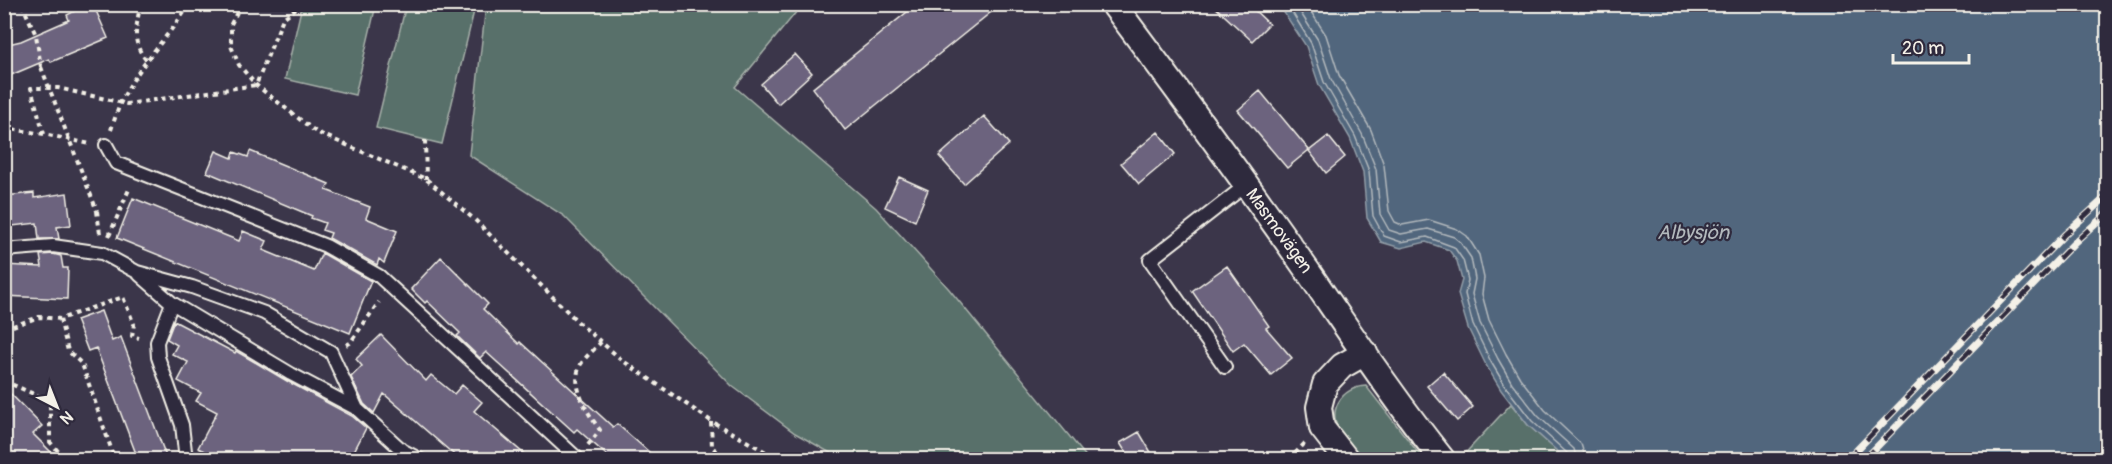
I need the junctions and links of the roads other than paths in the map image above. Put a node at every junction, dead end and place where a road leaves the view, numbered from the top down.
1 (1113, 4) edge
2 (106, 145) road end
3 (1245, 185) junction
4 (4, 250) edge
5 (137, 272) junction
6 (172, 303) junction
7 (1365, 353) junction
8 (1225, 367) dead end
9 (357, 409) junction
10 (186, 459) edge
11 (421, 459) edge
12 (579, 459) edge
13 (1347, 459) edge
14 (1443, 459) edge

1 - 3 street, Masmovägen
2 - 12 lane
3 - 7 street, Masmovägen
3 - 8 lane
4 - 5 lane
5 - 6 lane
5 - 9 lane
6 - 9 lane
6 - 10 lane
7 - 13 street
7 - 14 street, Masmovägen
9 - 11 lane

